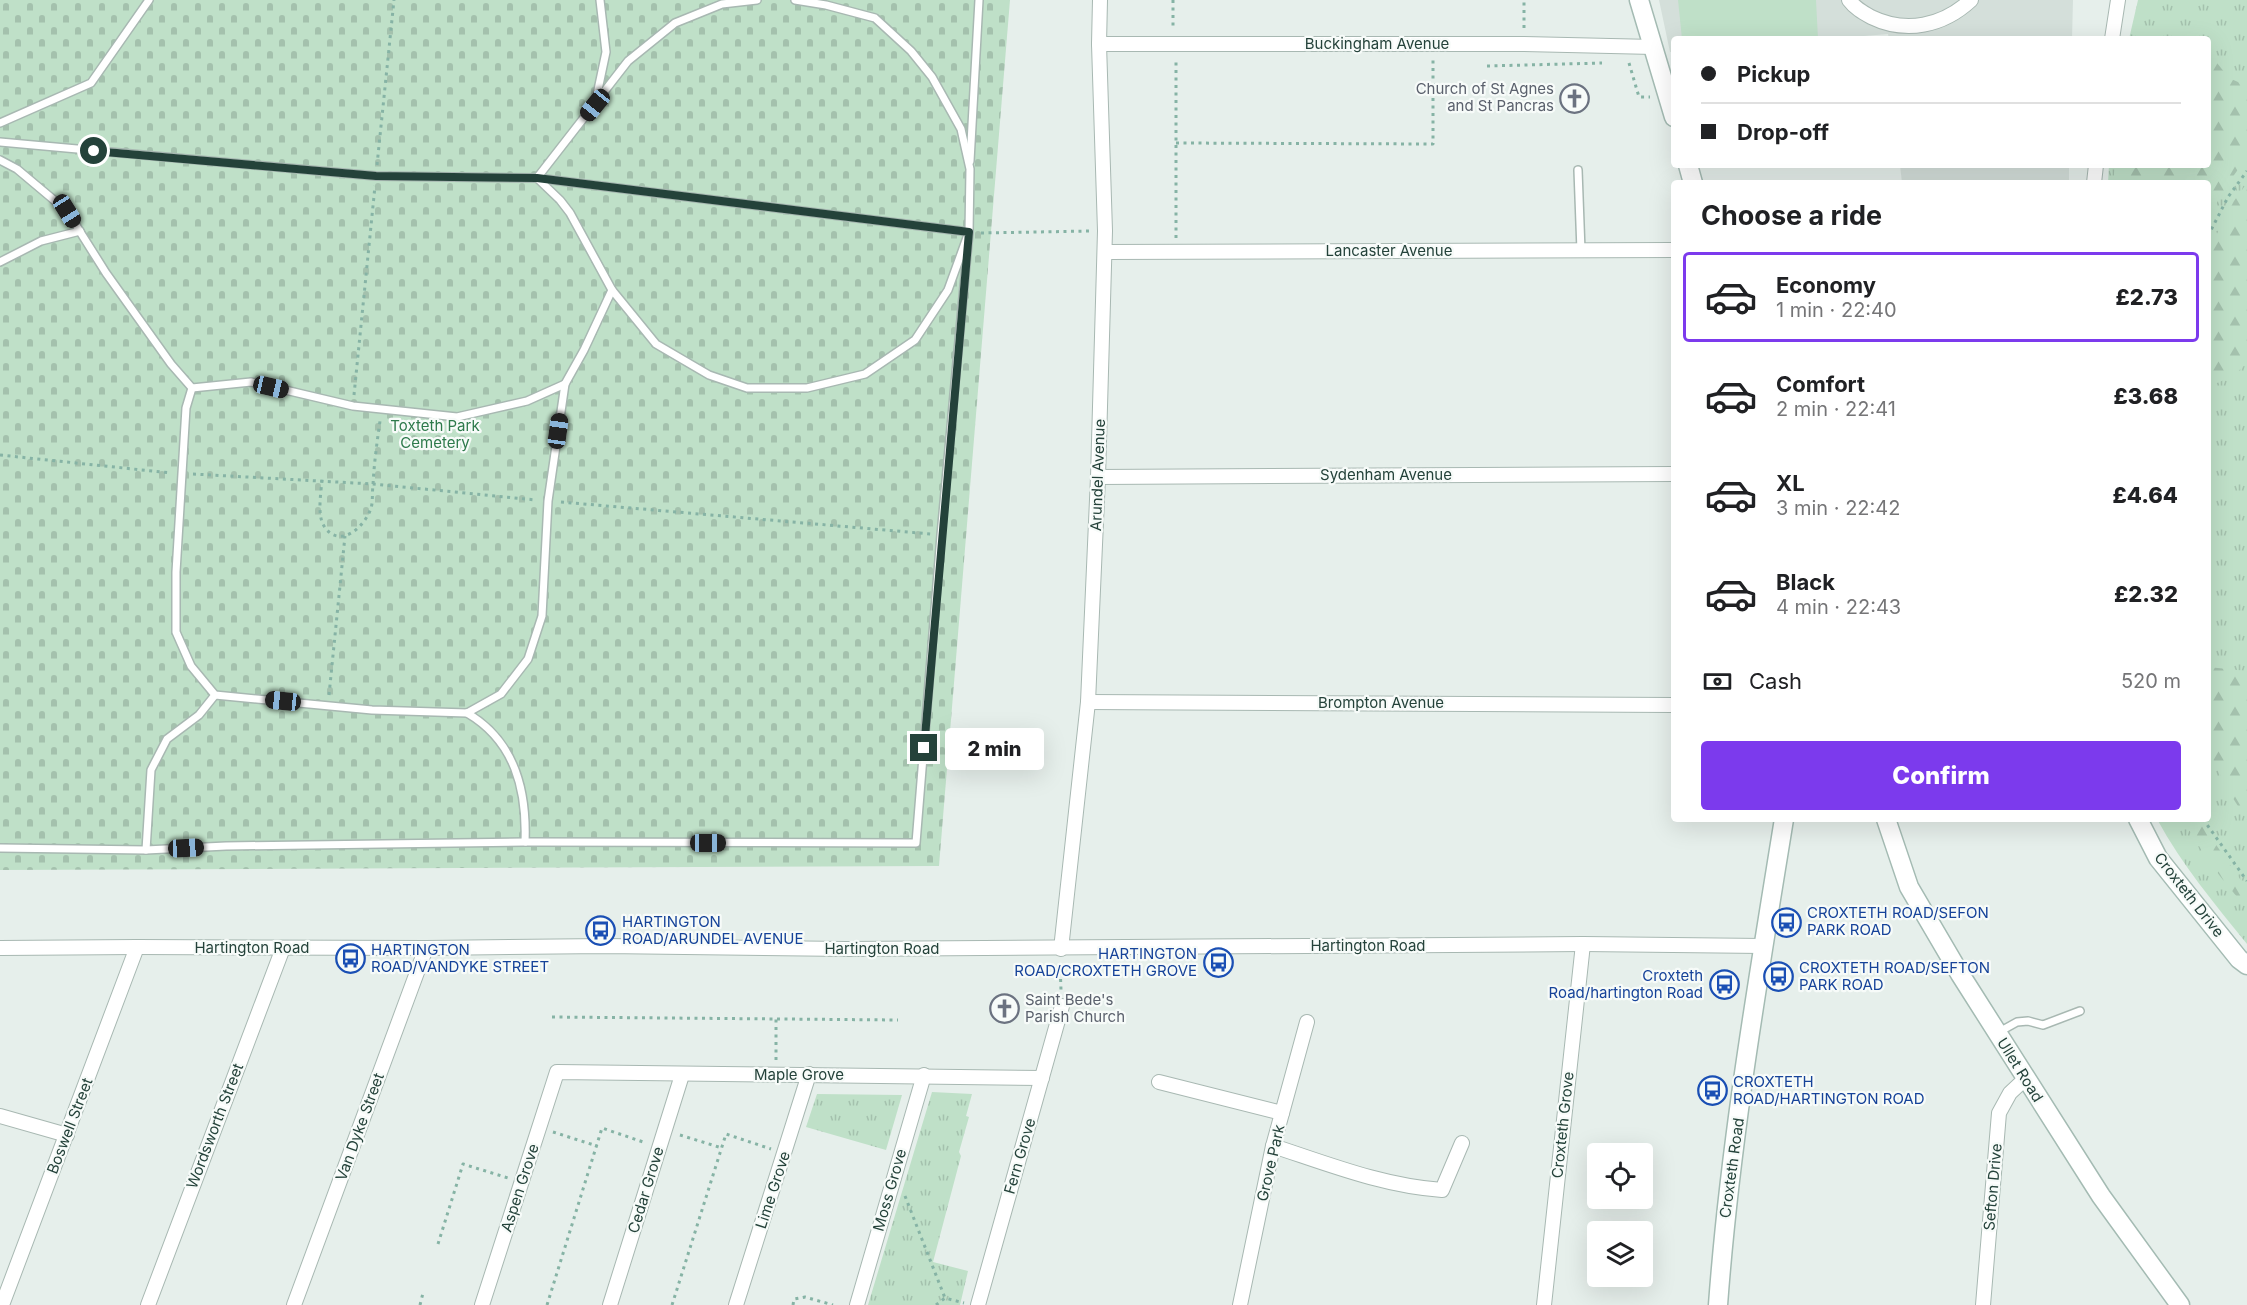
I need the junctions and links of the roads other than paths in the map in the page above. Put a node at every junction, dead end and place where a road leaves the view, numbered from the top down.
1 (149, 0) edge
2 (600, 0) edge
3 (757, 0) edge
4 (795, 0) edge
5 (979, 0) edge
6 (1100, 0) edge
7 (1639, 0) edge
8 (1849, 0) edge
9 (1971, 0) edge
10 (2118, 0) edge
11 (2112, 36) edge
12 (1100, 44) junction
13 (1654, 46) junction
14 (595, 105) junction
15 (1671, 106) edge
16 (0, 123) edge
17 (0, 142) edge
18 (0, 159) edge
19 (970, 169) junction
20 (1578, 170) dead end
21 (537, 178) junction
22 (80, 231) junction
23 (969, 232) junction
24 (1581, 250) junction
25 (1671, 250) edge
26 (1105, 252) junction
27 (0, 262) edge
28 (612, 290) junction
29 (565, 384) junction
30 (192, 388) junction
31 (1671, 474) edge
32 (1098, 477) junction
33 (215, 695) junction
34 (1088, 702) junction
35 (1671, 705) edge
36 (467, 713) junction
37 (1784, 822) edge
38 (1887, 822) edge
39 (2139, 822) edge
40 (525, 842) junction
41 (0, 848) edge
42 (146, 850) junction
43 (1583, 944) junction
44 (137, 946) junction
45 (1764, 946) junction
46 (0, 948) edge
47 (283, 948) junction
48 (426, 948) junction
49 (1061, 949) junction
50 (2247, 965) edge
51 (1062, 1006) road end
52 (2080, 1011) dead end
53 (1307, 1022) dead end
54 (1997, 1034) junction
55 (557, 1072) joint
56 (809, 1074) junction
57 (682, 1075) junction
58 (924, 1075) junction
59 (1042, 1078) junction
60 (2025, 1078) junction
61 (1159, 1082) dead end
62 (1282, 1113) junction
63 (0, 1116) edge
64 (67, 1135) junction
65 (1462, 1143) dead end
66 (1273, 1146) junction
67 (2, 1305) edge
68 (148, 1305) edge
69 (294, 1305) edge
70 (482, 1305) edge
71 (610, 1305) edge
72 (736, 1305) edge
73 (856, 1305) edge
74 (978, 1305) edge
75 (1240, 1305) edge
76 (1544, 1305) edge
77 (1718, 1305) edge
78 (1983, 1305) edge
79 (2180, 1305) edge

1 - 16 lane
2 - 14 lane
3 - 14 lane
4 - 19 lane
5 - 19 lane
6 - 12 street, Arundel Avenue
7 - 13 main road
8 - 9 street
10 - 11 street
12 - 13 street, Buckingham Avenue
12 - 26 street, Arundel Avenue
13 - 15 main road
14 - 21 lane
17 - 21 lane
18 - 22 lane
19 - 23 lane
20 - 24 lane
21 - 23 lane
21 - 28 lane
22 - 27 lane
22 - 30 lane
23 - 28 lane
23 - 40 lane
24 - 25 street, Lancaster Avenue
24 - 26 street, Lancaster Avenue
26 - 32 street, Arundel Avenue
28 - 29 lane
29 - 30 lane
29 - 36 lane
30 - 33 lane
31 - 32 street, Sydenham Avenue
32 - 34 street, Arundel Avenue
33 - 36 lane
33 - 42 lane
34 - 35 street, Brompton Avenue
34 - 49 street, Arundel Avenue
36 - 40 lane
37 - 45 main road, Croxteth Road
38 - 54 main road, Ullet Road
39 - 50 main road, Croxteth Drive
40 - 42 lane
41 - 42 lane
43 - 45 street, Hartington Road
43 - 49 street, Hartington Road
43 - 76 street, Croxteth Grove
44 - 46 street, Hartington Road
44 - 47 street, Hartington Road
44 - 64 street, Boswell Street
45 - 77 main road, Croxteth Road
47 - 48 street, Hartington Road
47 - 68 street, Wordsworth Street
48 - 49 street, Hartington Road
48 - 69 street, Van Dyke Street
51 - 59 street, Fern Grove
52 - 54 lane
53 - 62 street, Grove Park
54 - 60 main road, Ullet Road
55 - 57 street, Maple Grove
55 - 70 street, Aspen Grove
56 - 57 street, Maple Grove
56 - 58 street, Maple Grove
56 - 72 street, Lime Grove
57 - 71 street, Cedar Grove
58 - 59 street, Maple Grove
58 - 73 street, Moss Grove
59 - 74 street, Fern Grove
60 - 78 street, Sefton Drive
60 - 79 main road, Ullet Road
61 - 62 street
62 - 66 street, Grove Park
63 - 64 street
64 - 67 street, Boswell Street
65 - 66 street
66 - 75 street, Grove Park

